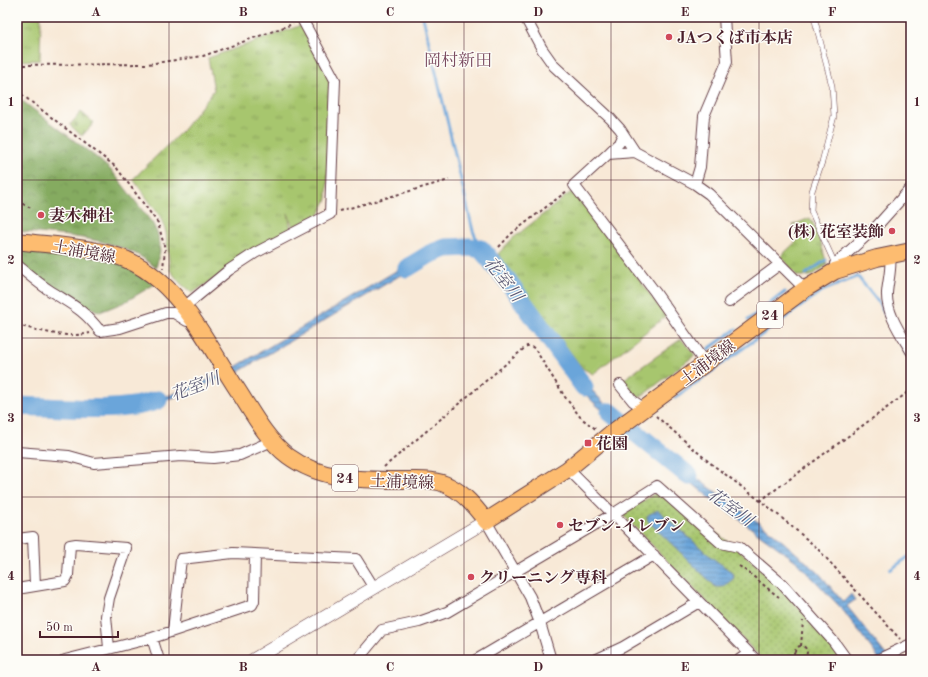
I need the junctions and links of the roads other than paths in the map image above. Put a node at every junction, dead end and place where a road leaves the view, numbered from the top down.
1 (525, 17) edge
2 (724, 17) edge
3 (814, 17) edge
4 (302, 19) edge
5 (623, 134) junction
6 (635, 152) junction
7 (608, 154) junction
8 (695, 184) junction
9 (911, 188) edge
10 (17, 241) edge
11 (911, 251) edge
12 (890, 255) junction
13 (780, 264) junction
14 (17, 265) edge
15 (835, 268) junction
16 (805, 289) junction
17 (729, 302) dead end
18 (187, 312) junction
19 (911, 351) edge
20 (705, 363) junction
21 (620, 385) dead end
22 (642, 410) junction
23 (272, 442) junction
24 (17, 452) edge
25 (568, 469) junction
26 (613, 514) junction
27 (486, 521) junction
28 (17, 539) edge
29 (255, 554) junction
30 (654, 555) junction
31 (516, 572) junction
32 (35, 586) junction
33 (374, 588) junction
34 (17, 589) edge
35 (699, 602) junction
36 (540, 623) junction
37 (173, 631) junction
38 (152, 638) junction
39 (907, 646) edge
40 (109, 648) junction
41 (752, 656) edge
42 (65, 660) edge
43 (159, 660) edge
44 (252, 660) edge
45 (357, 660) edge
46 (476, 660) edge
47 (551, 660) edge
48 (595, 660) edge
49 (739, 660) edge
50 (847, 660) edge
51 (877, 660) edge

1 - 5 street
2 - 8 street
3 - 15 lane
4 - 18 street
5 - 6 street
5 - 7 street
6 - 7 street
6 - 8 street
7 - 20 street
8 - 13 street
9 - 15 street
10 - 18 main road, 土浦境線 / 24
11 - 12 main road, 土浦境線 / 24
12 - 15 main road, 土浦境線 / 24
12 - 19 street
13 - 16 street
13 - 17 street
14 - 18 street
15 - 16 main road, 土浦境線 / 24
16 - 20 main road, 土浦境線 / 24
18 - 23 main road, 土浦境線 / 24
20 - 22 main road, 土浦境線 / 24
21 - 22 street
22 - 25 main road, 土浦境線 / 24
23 - 24 street
23 - 27 main road, 土浦境線 / 24
25 - 26 street
25 - 27 main road, 土浦境線 / 24
26 - 30 street
26 - 31 street
26 - 50 street
27 - 31 street
27 - 33 street
28 - 32 street
29 - 33 street
29 - 37 street
29 - 37 street
30 - 35 street
30 - 36 street
31 - 36 street
31 - 45 street
32 - 34 street
32 - 40 street
33 - 44 street
35 - 41 street
35 - 48 street
36 - 46 street
36 - 47 street
37 - 38 street
38 - 40 street
38 - 43 street
39 - 51 street
40 - 42 street
41 - 49 street

